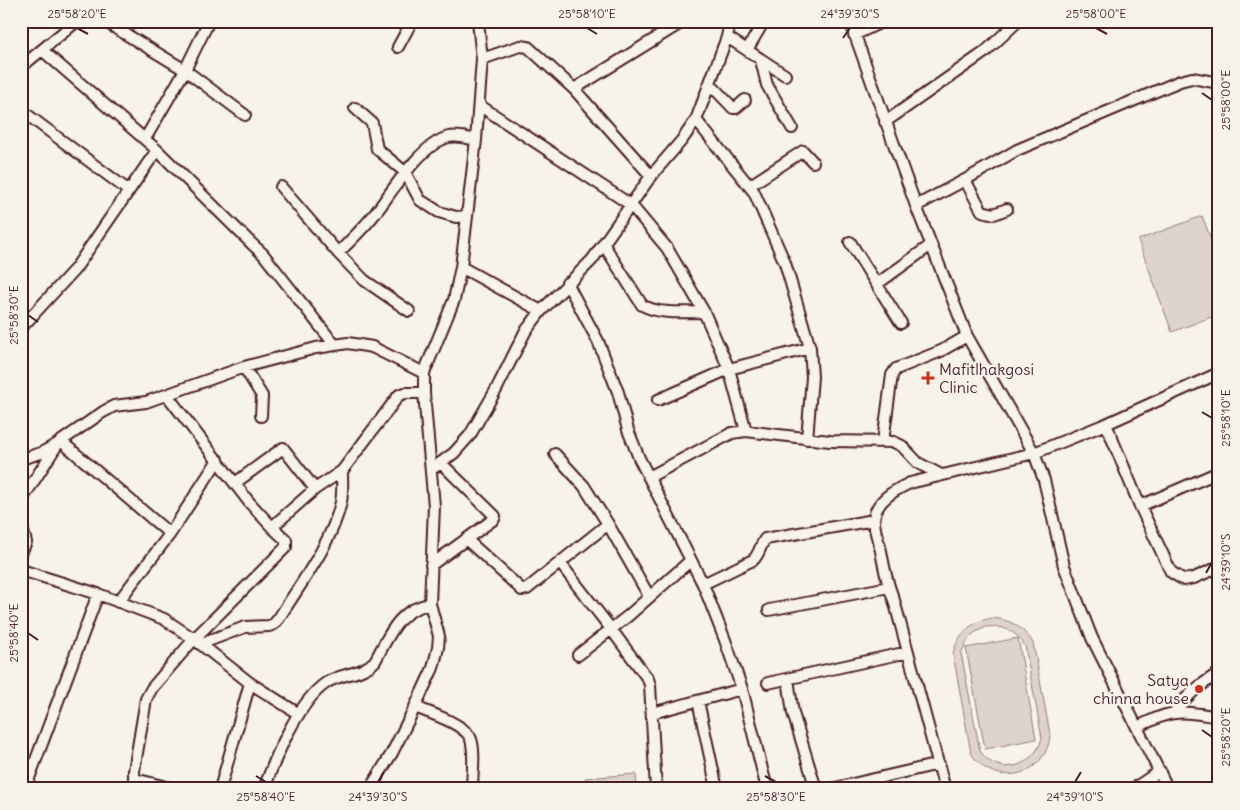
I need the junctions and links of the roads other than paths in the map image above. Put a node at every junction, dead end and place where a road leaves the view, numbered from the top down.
1 (77, 21) edge
2 (104, 21) edge
3 (208, 21) edge
4 (412, 21) edge
5 (478, 21) edge
6 (684, 21) edge
7 (719, 21) edge
8 (764, 21) edge
9 (850, 21) edge
10 (884, 21) edge
11 (1018, 21) edge
12 (728, 29) edge
13 (854, 36) junction
14 (398, 47) dead end
15 (42, 50) junction
16 (747, 50) junction
17 (482, 60) junction
18 (761, 60) junction
19 (21, 67) edge
20 (185, 70) junction
21 (785, 75) dead end
22 (1219, 83) edge
23 (710, 84) junction
24 (574, 89) junction
25 (746, 100) dead end
26 (479, 105) junction
27 (355, 108) dead end
28 (21, 110) edge
29 (245, 115) dead end
30 (696, 120) junction
31 (885, 122) junction
32 (792, 128) dead end
33 (145, 139) junction
34 (476, 140) junction
35 (157, 150) junction
36 (813, 162) dead end
37 (405, 172) junction
38 (651, 176) junction
39 (965, 180) junction
40 (749, 186) junction
41 (281, 187) dead end
42 (129, 190) junction
43 (631, 205) junction
44 (916, 206) junction
45 (1007, 209) dead end
46 (467, 216) junction
47 (850, 242) dead end
48 (604, 245) junction
49 (931, 245) junction
50 (338, 253) junction
51 (461, 268) junction
52 (567, 284) junction
53 (877, 284) junction
54 (409, 311) dead end
55 (541, 311) junction
56 (704, 312) junction
57 (901, 323) dead end
58 (21, 328) edge
59 (967, 336) junction
60 (334, 344) junction
61 (810, 348) junction
62 (244, 367) junction
63 (729, 369) junction
64 (424, 373) junction
65 (1219, 373) edge
66 (424, 393) junction
67 (167, 395) junction
68 (658, 400) dead end
69 (261, 416) dead end
70 (1106, 424) junction
71 (746, 431) junction
72 (807, 440) junction
73 (882, 441) junction
74 (60, 443) junction
75 (1034, 453) junction
76 (556, 454) dead end
77 (21, 459) edge
78 (218, 460) junction
79 (436, 466) junction
80 (342, 471) junction
81 (1219, 472) edge
82 (941, 475) junction
83 (649, 477) junction
84 (235, 483) junction
85 (315, 489) junction
86 (21, 501) edge
87 (1140, 506) junction
88 (874, 520) junction
89 (21, 524) edge
90 (608, 524) junction
91 (272, 527) junction
92 (170, 534) junction
93 (467, 540) junction
94 (21, 553) edge
95 (691, 560) junction
96 (560, 563) junction
97 (431, 565) junction
98 (1219, 567) edge
99 (21, 570) edge
100 (703, 584) junction
101 (888, 587) junction
102 (98, 594) junction
103 (650, 596) junction
104 (118, 602) junction
105 (430, 604) junction
106 (769, 610) dead end
107 (611, 628) junction
108 (197, 641) junction
109 (908, 652) junction
110 (578, 655) dead end
111 (1219, 673) edge
112 (788, 679) junction
113 (250, 683) junction
114 (768, 683) dead end
115 (742, 689) junction
116 (698, 701) junction
117 (415, 707) junction
118 (652, 713) junction
119 (1174, 713) junction
120 (299, 714) junction
121 (1219, 717) edge
122 (1137, 726) junction
123 (21, 763) edge
124 (939, 764) junction
125 (33, 766) junction
126 (1160, 771) junction
127 (134, 784) edge
128 (25, 789) edge
129 (174, 789) edge
130 (220, 789) edge
131 (264, 789) edge
132 (370, 789) edge
133 (472, 789) edge
134 (656, 789) edge
135 (717, 789) edge
136 (767, 789) edge
137 (816, 789) edge
138 (831, 789) edge
139 (946, 789) edge
140 (1133, 789) edge
141 (1168, 789) edge

1 - 15 street
2 - 20 street
3 - 20 street
4 - 14 street
5 - 17 street
6 - 24 street
7 - 12 street
8 - 16 street
9 - 13 street
10 - 13 street
11 - 31 street
12 - 16 street
12 - 23 street
13 - 31 street
15 - 19 street
15 - 33 street
16 - 18 street
17 - 24 street
17 - 26 street
18 - 21 street
18 - 32 street
20 - 29 street
20 - 33 street
22 - 39 street
23 - 25 street
23 - 30 street
24 - 38 street
26 - 34 street
26 - 43 street
27 - 37 street
28 - 42 street
30 - 38 street
30 - 40 street
31 - 44 street
33 - 35 street
34 - 37 street
34 - 46 street
35 - 42 street
35 - 60 street
36 - 40 street
37 - 46 street
37 - 50 street
38 - 43 street
39 - 44 street
39 - 45 street
40 - 61 street
41 - 50 street
42 - 58 street
43 - 48 street
43 - 56 street
44 - 49 street
46 - 51 street
47 - 53 street
48 - 52 street
48 - 56 street
49 - 53 street
49 - 59 street
50 - 54 street
51 - 55 street
51 - 64 street
52 - 55 street
52 - 83 street
53 - 57 street
55 - 79 street
56 - 63 street
59 - 73 street
59 - 75 street
60 - 62 street
60 - 64 street
61 - 63 street
61 - 72 street
62 - 67 street
62 - 69 street
63 - 68 street
63 - 71 street
64 - 66 street
65 - 70 street
66 - 79 street
66 - 80 street
67 - 74 street
67 - 78 street
70 - 75 street
70 - 87 street
71 - 72 street
71 - 83 street
72 - 73 street
73 - 82 street
74 - 77 street
74 - 86 street
74 - 92 street
75 - 82 street
75 - 122 street
76 - 90 street
78 - 84 street
78 - 92 street
79 - 93 street
79 - 97 street
80 - 85 street
80 - 108 street
81 - 87 street
82 - 88 street
83 - 95 street
84 - 85 street
84 - 91 street
85 - 91 street
87 - 98 street
88 - 100 street
88 - 101 street
89 - 94 street
90 - 96 street
90 - 103 street
91 - 108 street
92 - 104 street
93 - 96 street
93 - 97 street
95 - 100 street
95 - 103 street
96 - 107 street
97 - 105 street
99 - 102 street
100 - 115 street
101 - 106 street
101 - 109 street
102 - 104 street
102 - 125 street
103 - 107 street
104 - 108 street
105 - 117 street
105 - 120 street
107 - 110 street
107 - 118 street
108 - 113 street
108 - 127 street
109 - 112 street
109 - 124 street
111 - 119 street
112 - 114 street
112 - 137 street
113 - 120 street
113 - 130 street
115 - 116 street
115 - 136 street
116 - 118 street
116 - 135 street
117 - 132 street
117 - 133 street
118 - 134 street
119 - 121 street
119 - 122 street
120 - 131 street
122 - 126 street
123 - 125 street
124 - 138 street
124 - 139 street
125 - 128 street
126 - 140 street
126 - 141 street
127 - 129 street

